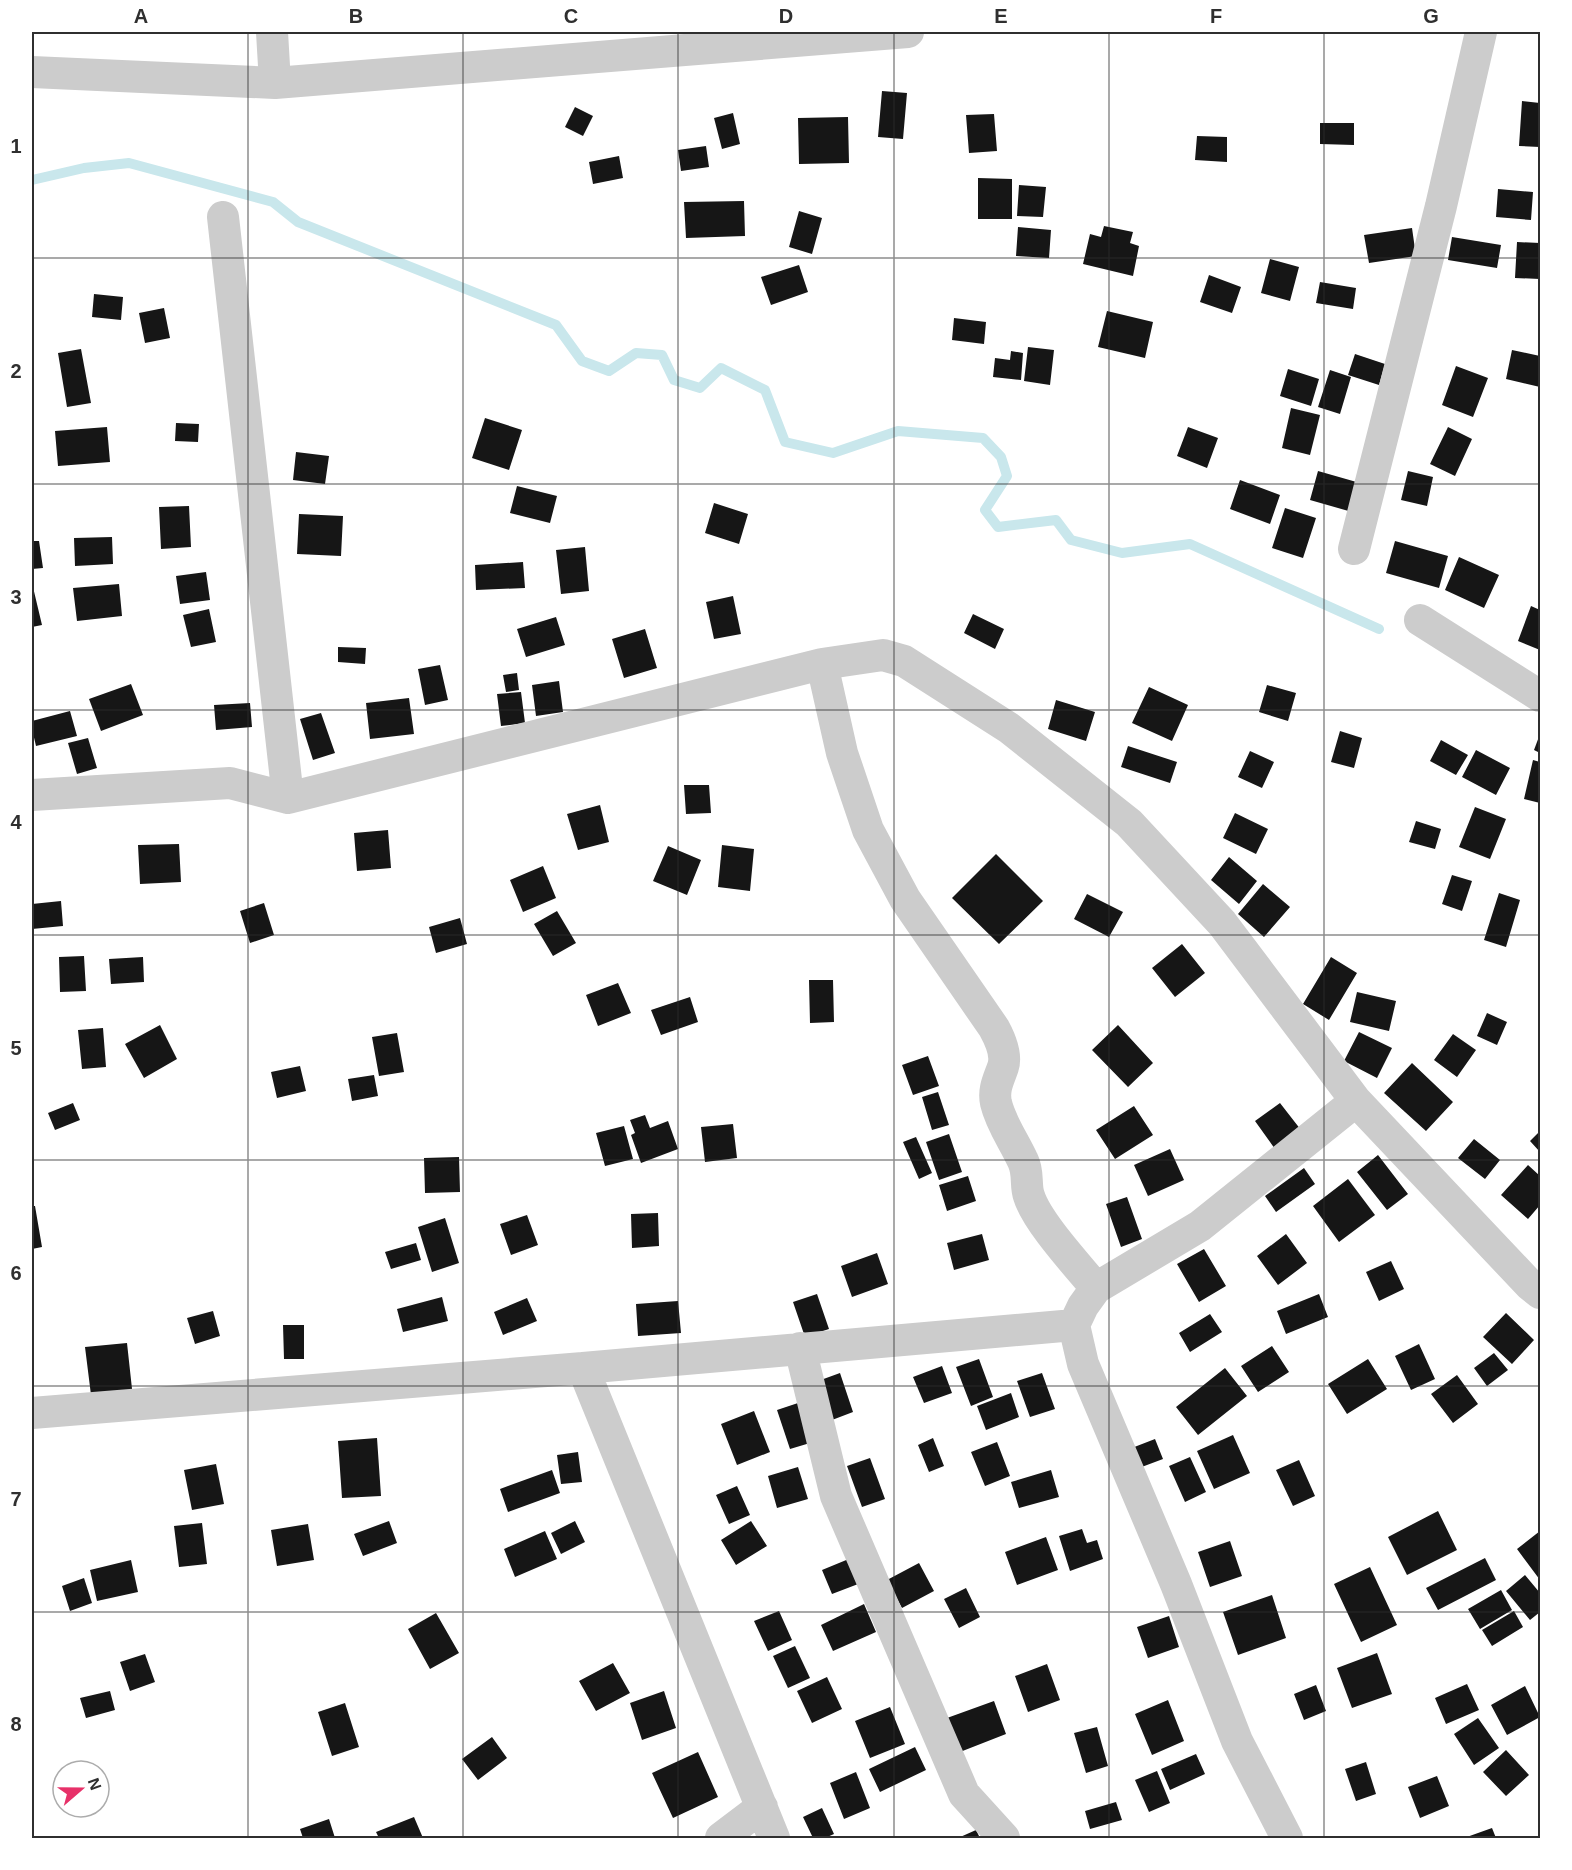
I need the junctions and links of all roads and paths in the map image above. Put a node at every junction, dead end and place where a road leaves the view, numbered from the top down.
1 (272, 32) edge
2 (908, 32) edge
3 (1481, 32) edge
4 (32, 72) edge
5 (275, 83) junction
6 (224, 217) dead end
7 (1354, 549) dead end
8 (1420, 620) dead end
9 (822, 664) junction
10 (1540, 696) edge
11 (32, 795) edge
12 (288, 798) junction
13 (1356, 1101) junction
14 (1096, 1288) junction
15 (1540, 1293) edge
16 (1074, 1325) junction
17 (800, 1348) junction
18 (583, 1368) junction
19 (32, 1413) edge
20 (762, 1807) junction
21 (721, 1839) edge
22 (774, 1839) edge
23 (1004, 1839) edge
24 (1287, 1839) edge

1 - 5 street
2 - 5 street
3 - 7 street
4 - 5 street
6 - 12 street
8 - 10 street
9 - 12 street
9 - 13 street
9 - 14 street
11 - 12 street
13 - 14 street
13 - 15 street
14 - 16 street
16 - 17 street
16 - 24 street
17 - 18 street
17 - 23 street
18 - 19 street
18 - 20 street
20 - 21 street
20 - 22 street

